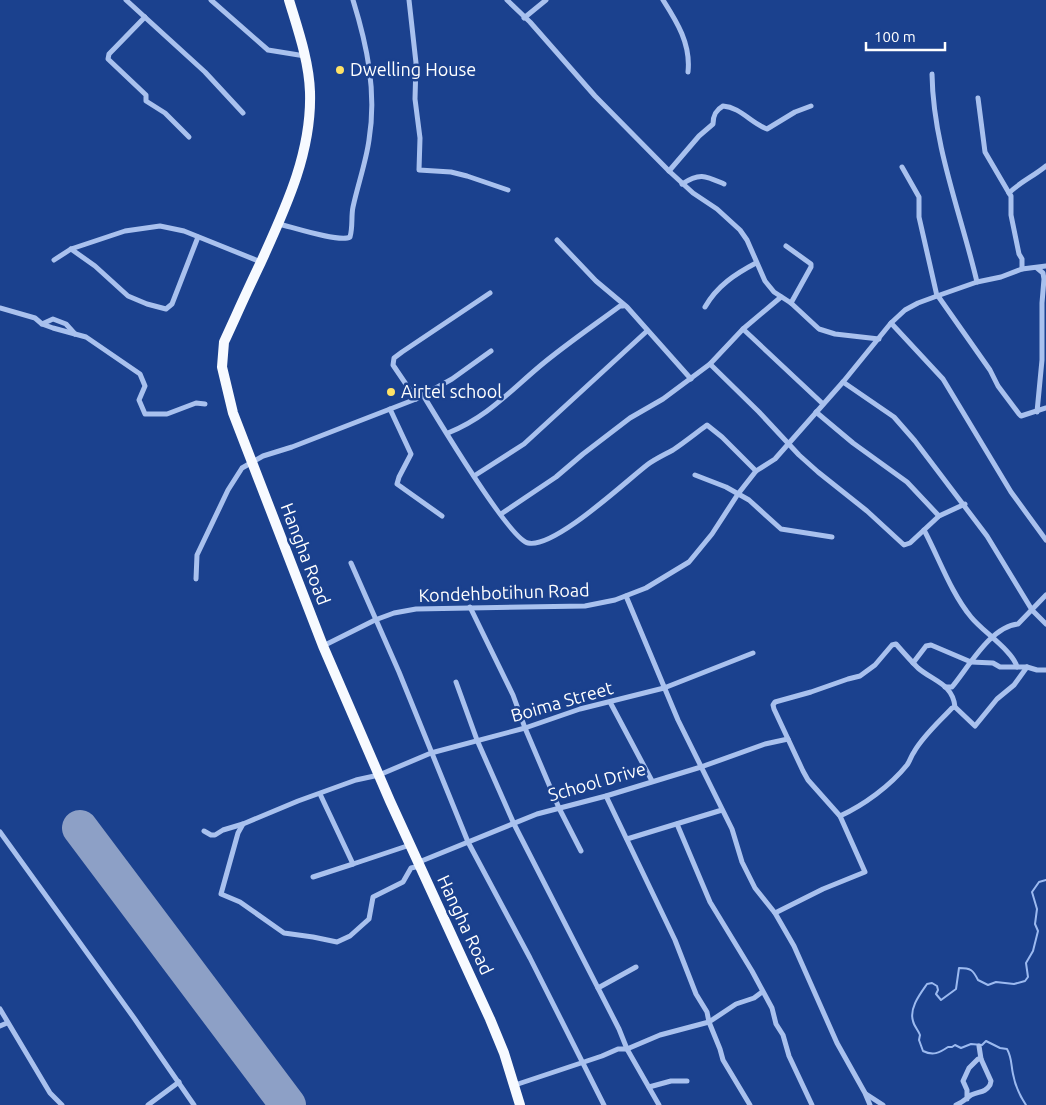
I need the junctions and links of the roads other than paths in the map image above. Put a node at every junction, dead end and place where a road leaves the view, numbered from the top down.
1 (126, 0) edge
2 (211, 0) edge
3 (289, 0) edge
4 (353, 0) edge
5 (410, 0) edge
6 (507, 0) edge
7 (546, 0) edge
8 (663, 0) edge
9 (145, 17) junction
10 (524, 18) junction
11 (305, 56) junction
12 (688, 72) dead end
13 (932, 74) dead end
14 (978, 98) dead end
15 (811, 106) dead end
16 (243, 113) dead end
17 (190, 137) dead end
18 (1046, 166) edge
19 (902, 167) dead end
20 (668, 171) junction
21 (682, 184) junction
22 (724, 184) dead end
23 (508, 190) dead end
24 (1009, 193) junction
25 (279, 224) junction
26 (198, 237) junction
27 (557, 240) dead end
28 (786, 246) dead end
29 (71, 248) junction
30 (54, 260) dead end
31 (261, 262) junction
32 (756, 263) junction
33 (1046, 266) edge
34 (1022, 268) junction
35 (1038, 268) junction
36 (977, 282) junction
37 (490, 293) dead end
38 (937, 296) junction
39 (781, 297) junction
40 (791, 303) junction
41 (623, 306) junction
42 (705, 307) dead end
43 (0, 308) edge
44 (891, 324) junction
45 (743, 330) junction
46 (647, 331) junction
47 (879, 339) junction
48 (491, 351) dead end
49 (710, 364) junction
50 (691, 379) junction
51 (843, 382) junction
52 (423, 396) junction
53 (416, 399) junction
54 (206, 404) dead end
55 (823, 404) junction
56 (1046, 408) edge
57 (390, 409) junction
58 (816, 412) junction
59 (1037, 412) junction
60 (448, 433) junction
61 (788, 444) junction
62 (253, 462) junction
63 (756, 471) junction
64 (695, 475) dead end
65 (474, 476) junction
66 (738, 494) junction
67 (965, 504) junction
68 (501, 514) junction
69 (442, 516) dead end
70 (939, 516) junction
71 (924, 530) junction
72 (832, 537) dead end
73 (1046, 540) edge
74 (351, 563) dead end
75 (196, 578) dead end
76 (1046, 595) edge
77 (626, 596) junction
78 (470, 607) junction
79 (1032, 610) junction
80 (375, 620) junction
81 (1046, 624) edge
82 (992, 637) junction
83 (323, 646) junction
84 (753, 653) dead end
85 (971, 662) junction
86 (913, 663) junction
87 (1027, 667) junction
88 (1017, 668) junction
89 (1046, 670) edge
90 (456, 682) dead end
91 (945, 687) junction
92 (664, 688) junction
93 (610, 702) junction
94 (955, 707) junction
95 (525, 728) junction
96 (788, 739) junction
97 (477, 740) junction
98 (431, 753) junction
99 (701, 767) junction
100 (379, 775) junction
101 (652, 781) junction
102 (320, 794) junction
103 (606, 796) junction
104 (559, 808) junction
105 (722, 810) junction
106 (840, 816) junction
107 (243, 824) junction
108 (514, 824) junction
109 (677, 824) junction
110 (204, 831) dead end
111 (0, 832) edge
112 (627, 839) junction
113 (468, 842) junction
114 (410, 845) junction
115 (581, 851) dead end
116 (352, 864) junction
117 (419, 864) junction
118 (313, 877) dead end
119 (775, 913) junction
120 (636, 967) dead end
121 (598, 988) junction
122 (762, 992) junction
123 (0, 1009) edge
124 (709, 1022) junction
125 (7, 1023) junction
126 (0, 1026) edge
127 (979, 1046) dead end
128 (626, 1049) junction
129 (980, 1059) junction
130 (582, 1063) junction
131 (687, 1081) dead end
132 (179, 1082) junction
133 (515, 1084) junction
134 (649, 1087) junction
135 (865, 1093) junction
136 (967, 1099) junction
137 (62, 1105) edge
138 (148, 1105) edge
139 (194, 1105) edge
140 (520, 1105) edge
141 (604, 1105) edge
142 (659, 1105) edge
143 (750, 1105) edge
144 (812, 1105) edge
145 (870, 1105) edge
146 (883, 1105) edge
147 (956, 1105) edge

1 - 9 street
2 - 11 street
3 - 11 highway, Hangha Road
4 - 25 street
5 - 23 street
6 - 10 street
7 - 10 street
8 - 12 street
9 - 16 street
9 - 17 street
10 - 20 street
11 - 25 highway, Hangha Road
13 - 36 street
14 - 24 street
15 - 20 street
18 - 24 street
19 - 38 street
20 - 21 street
21 - 22 street
21 - 32 street
24 - 34 street
25 - 31 highway, Hangha Road
26 - 29 street
26 - 29 street
26 - 31 street
27 - 41 street
28 - 40 street
29 - 30 street
31 - 62 highway, Hangha Road
32 - 39 street
32 - 42 street
33 - 35 street
34 - 35 street
34 - 36 street, Kondehbotihun Road
35 - 59 street
36 - 38 street, Kondehbotihun Road
37 - 53 street
38 - 44 street, Kondehbotihun Road
38 - 59 street
39 - 40 street
39 - 45 street
40 - 47 street
41 - 46 street
41 - 60 street
43 - 54 street
44 - 47 street, Kondehbotihun Road
44 - 73 street
45 - 49 street
45 - 55 street
46 - 50 street
46 - 65 street
47 - 51 street, Kondehbotihun Road
48 - 52 street
49 - 50 street
49 - 61 street
50 - 68 street
51 - 55 street, Kondehbotihun Road
51 - 67 street
52 - 53 street
52 - 60 street
53 - 57 street
55 - 58 street, Kondehbotihun Road
56 - 59 street
57 - 62 street
57 - 69 street
58 - 61 street, Kondehbotihun Road
58 - 70 street
60 - 65 street
61 - 63 street, Kondehbotihun Road
61 - 71 street
62 - 75 street
62 - 83 highway, Hangha Road
63 - 66 street, Kondehbotihun Road
63 - 68 street
64 - 66 street
65 - 68 street
66 - 72 street
66 - 77 street, Kondehbotihun Road
67 - 70 street
67 - 79 street
70 - 71 street
71 - 82 street
74 - 80 street
76 - 79 street
77 - 78 street, Kondehbotihun Road
77 - 92 street
78 - 80 street, Kondehbotihun Road
78 - 95 street
79 - 81 street
79 - 82 street
80 - 83 street, Kondehbotihun Road
80 - 98 street
82 - 85 street
82 - 88 street
83 - 100 highway, Hangha Road
84 - 92 street, Boima Street
85 - 86 street
85 - 88 street
85 - 91 street
86 - 91 street
86 - 96 street
87 - 88 street
87 - 89 street
87 - 94 street
90 - 97 street
91 - 94 street
92 - 93 street, Boima Street
92 - 99 street
93 - 95 street, Boima Street
93 - 101 street
94 - 106 street
95 - 97 street, Boima Street
95 - 104 street
96 - 99 street, School Drive
96 - 106 street
97 - 98 street, Boima Street
97 - 108 street
98 - 100 street, Boima Street
98 - 113 street
99 - 101 street, School Drive
99 - 105 street
100 - 102 street, Boima Street
100 - 114 highway, Hangha Road
101 - 103 street, School Drive
102 - 107 street, Boima Street
102 - 116 street
103 - 104 street, School Drive
103 - 112 street
104 - 108 street, School Drive
104 - 115 street
105 - 109 street
105 - 119 street
106 - 119 street
107 - 110 street, Boima Street
107 - 117 street
108 - 113 street, School Drive
108 - 121 street
109 - 112 street
109 - 122 street
111 - 132 street
112 - 124 street
113 - 117 street, School Drive
113 - 130 street
114 - 116 street
114 - 117 highway, Hangha Road
116 - 118 street
117 - 133 highway, Hangha Road
119 - 135 street
120 - 121 street
121 - 128 street
122 - 124 street
122 - 144 street
123 - 125 street
124 - 128 street
124 - 143 street
125 - 126 street
125 - 137 street
127 - 129 street
128 - 130 street
128 - 134 street
129 - 136 street
129 - 136 street
130 - 133 street
130 - 141 street
131 - 134 street
132 - 138 street
132 - 139 street
133 - 140 highway, Hangha Road
134 - 142 street
135 - 145 street
135 - 146 street
136 - 147 street

